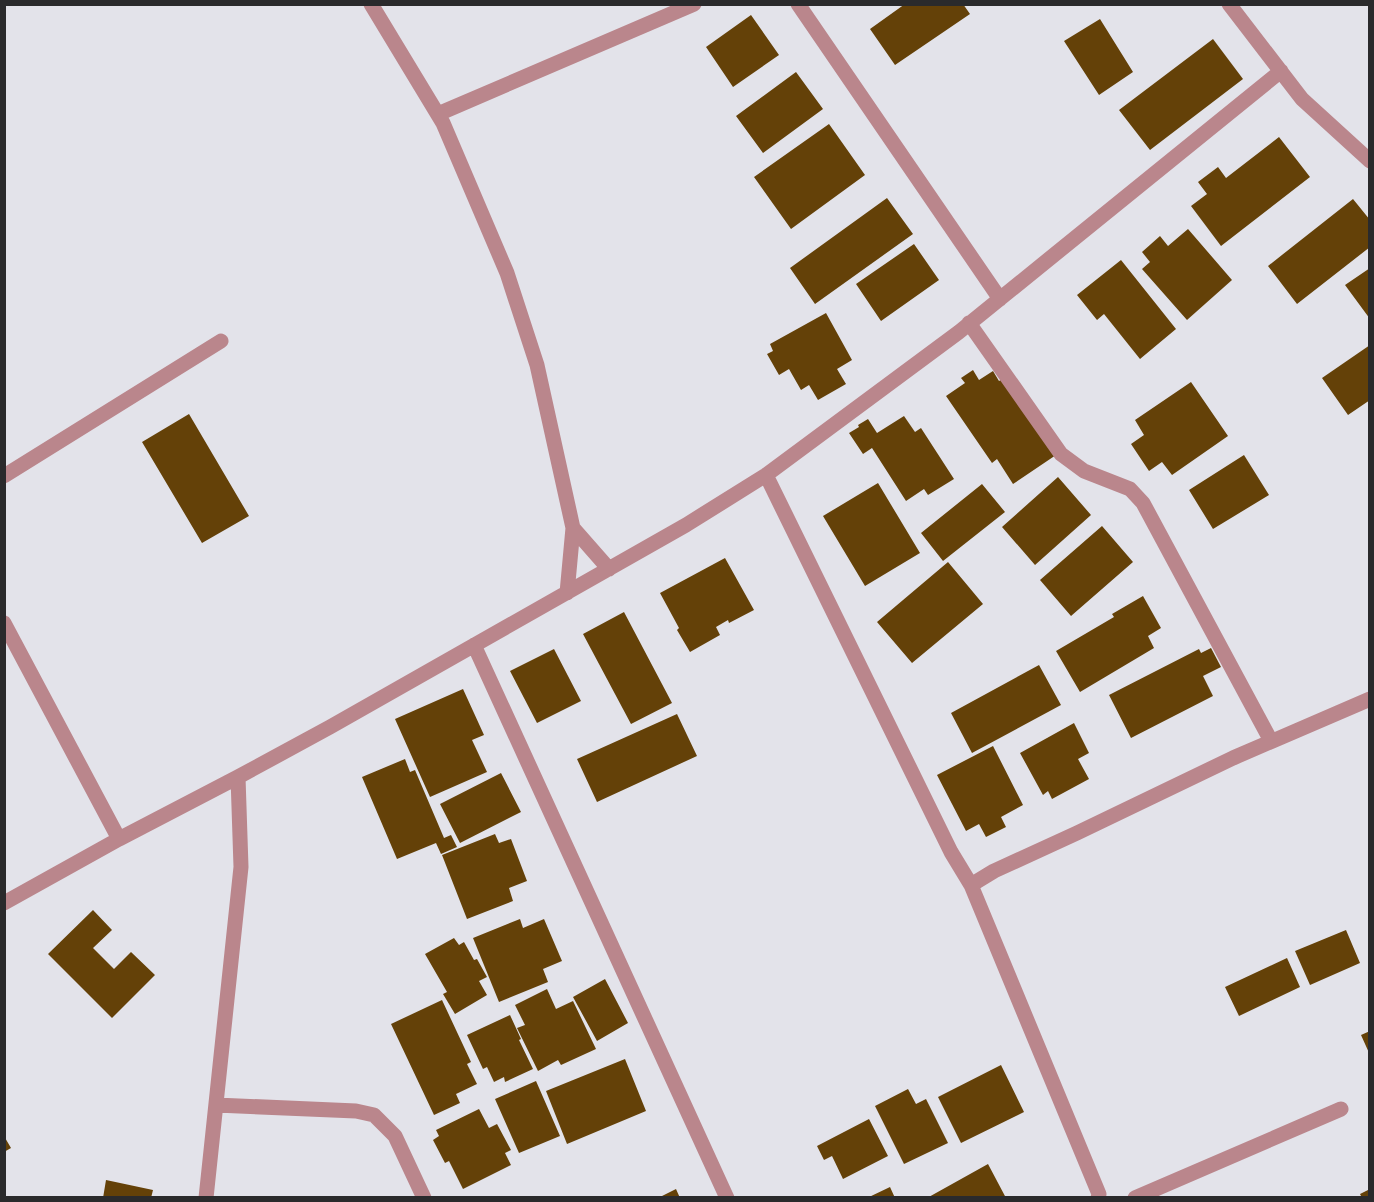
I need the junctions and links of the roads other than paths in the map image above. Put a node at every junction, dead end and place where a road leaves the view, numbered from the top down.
1 (371, 4) edge
2 (694, 4) edge
3 (798, 4) edge
4 (1229, 4) edge
5 (1281, 71) junction
6 (438, 114) junction
7 (1370, 161) edge
8 (1000, 299) junction
9 (969, 324) junction
10 (221, 341) dead end
11 (766, 475) junction
12 (4, 476) edge
13 (573, 528) junction
14 (609, 568) junction
15 (567, 593) junction
16 (4, 623) edge
17 (474, 645) junction
18 (1370, 699) edge
19 (1271, 741) junction
20 (238, 777) junction
21 (119, 839) junction
22 (971, 885) junction
23 (4, 903) edge
24 (216, 1104) junction
25 (1341, 1109) dead end
26 (206, 1197) edge
27 (424, 1197) edge
28 (727, 1197) edge
29 (1098, 1197) edge
30 (1135, 1197) edge

1 - 6 street
2 - 6 street
3 - 8 street
4 - 5 street
5 - 7 street
5 - 8 street
6 - 13 street
8 - 9 street
9 - 11 street
9 - 19 street
10 - 12 street
11 - 14 street
11 - 22 street
13 - 14 street
13 - 15 street
14 - 15 street
15 - 17 street
16 - 21 street
17 - 20 street
17 - 28 street
18 - 19 street
19 - 22 street
20 - 21 street
20 - 24 street
21 - 23 street
22 - 29 street
24 - 26 street
24 - 27 street
25 - 30 street

